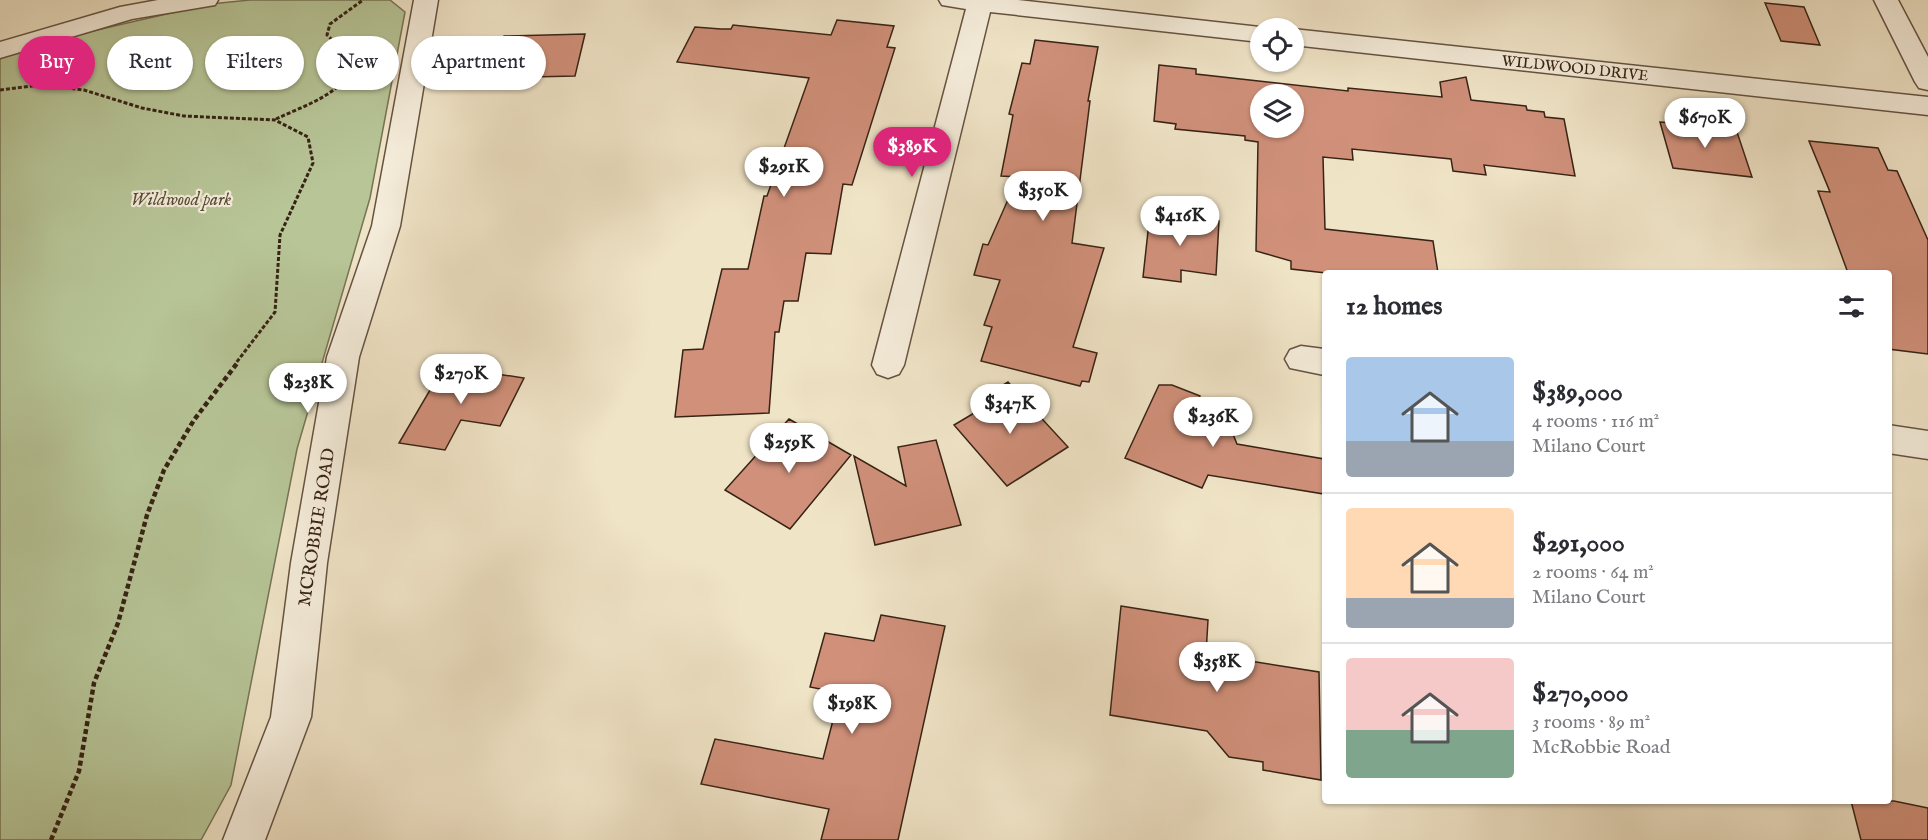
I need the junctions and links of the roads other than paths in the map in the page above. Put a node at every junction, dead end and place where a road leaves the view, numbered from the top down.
1 (101, 0) edge
2 (206, 0) edge
3 (426, 0) edge
4 (951, 0) edge
5 (1886, 0) edge
6 (980, 3) junction
7 (1087, 7) edge
8 (0, 27) edge
9 (1250, 32) edge
10 (1304, 38) edge
11 (0, 50) edge
12 (1928, 82) edge
13 (1928, 106) edge
14 (888, 365) dead end
15 (1892, 440) edge
16 (1928, 445) edge
17 (244, 840) edge

1 - 8 street
2 - 11 street
3 - 17 street, MCROBBIE ROAD
4 - 6 street
5 - 12 street
6 - 7 street
6 - 14 street
7 - 9 street
10 - 13 street, WILDWOOD DRIVE
15 - 16 street

